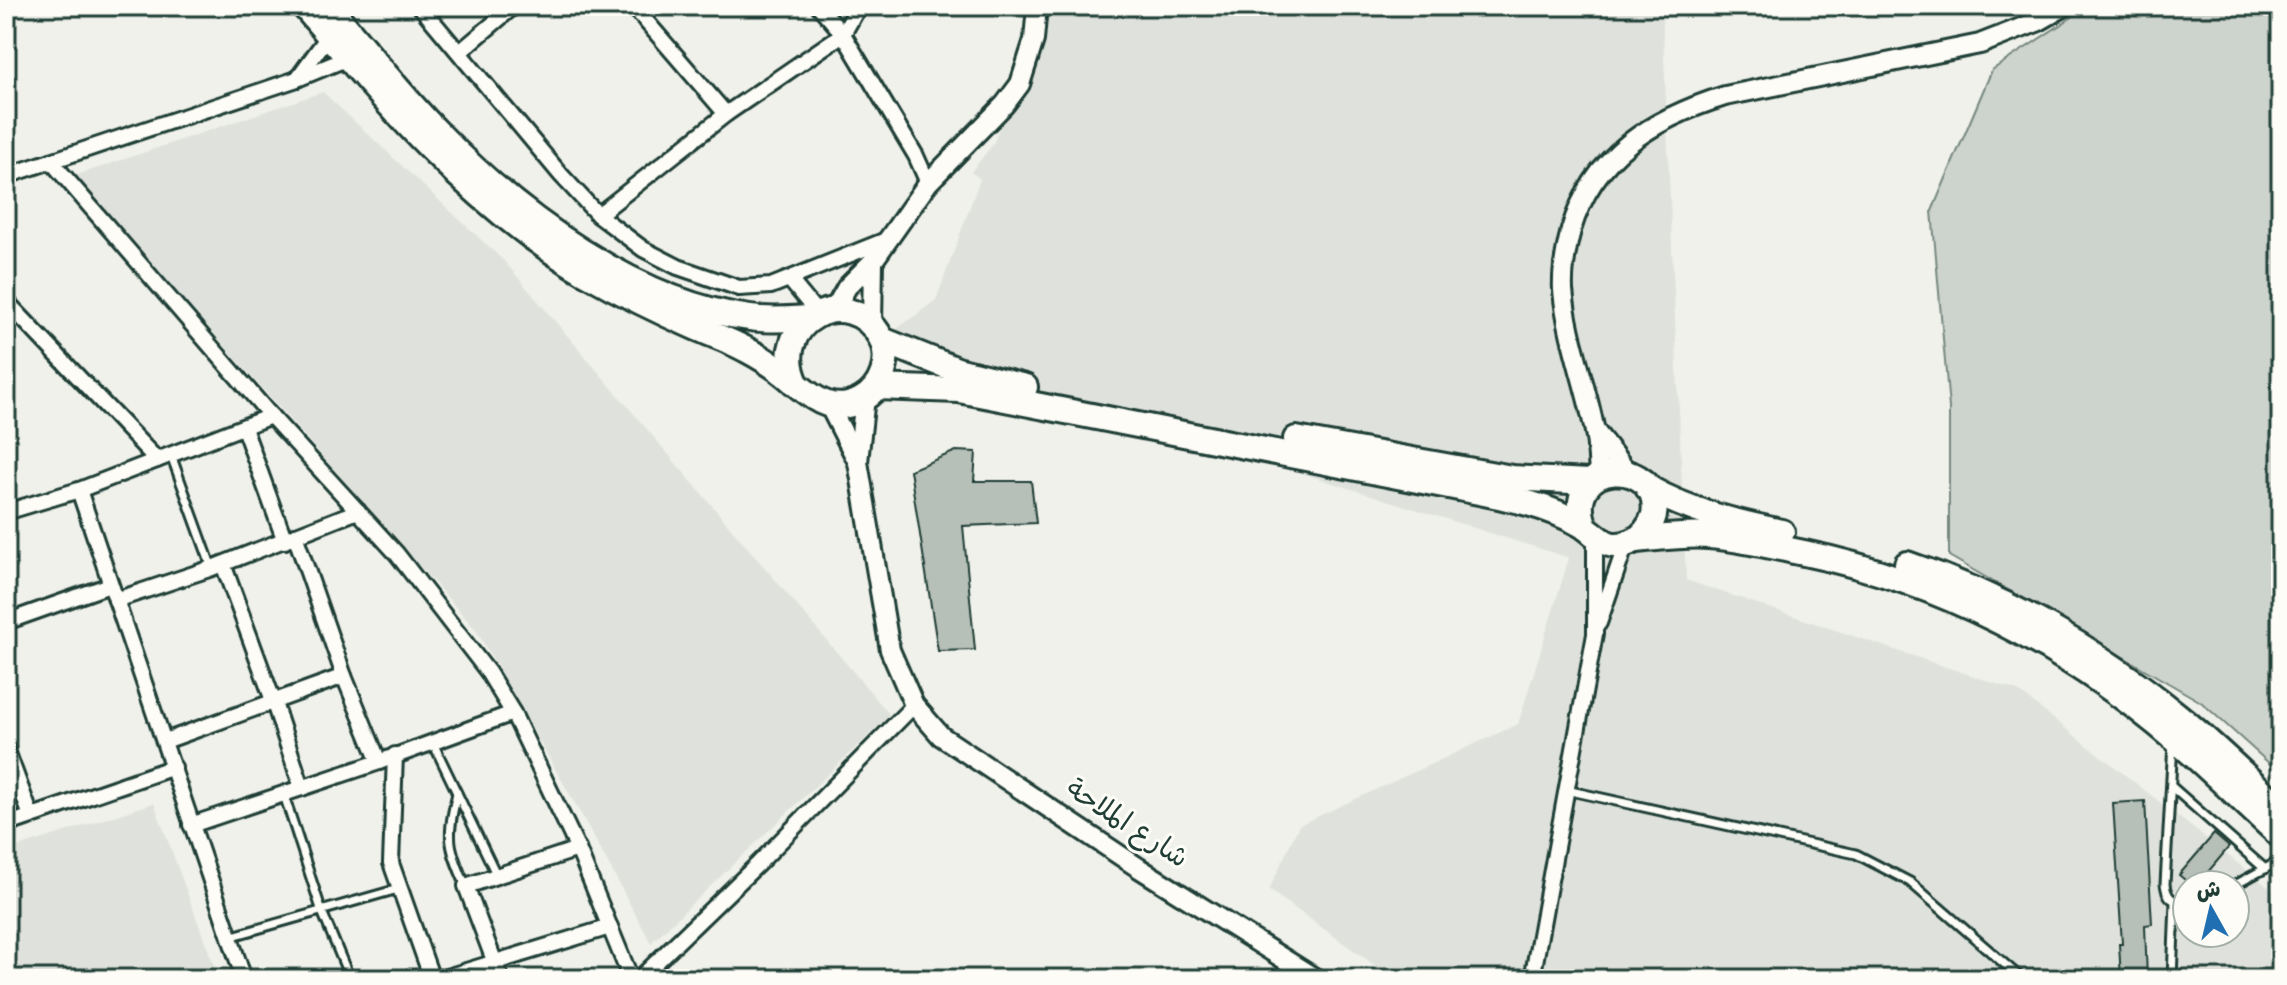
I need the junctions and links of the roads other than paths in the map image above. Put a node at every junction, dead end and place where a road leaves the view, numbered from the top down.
1 (304, 6) edge
2 (420, 6) edge
3 (514, 6) edge
4 (633, 6) edge
5 (819, 6) edge
6 (859, 6) edge
7 (1037, 6) edge
8 (2065, 6) edge
9 (333, 21) edge
10 (843, 34) junction
11 (461, 51) junction
12 (356, 53) junction
13 (297, 79) junction
14 (726, 114) junction
15 (51, 161) junction
16 (6, 176) edge
17 (928, 183) junction
18 (598, 215) junction
19 (886, 240) junction
20 (873, 261) junction
21 (790, 280) junction
22 (6, 301) edge
23 (821, 314) junction
24 (877, 332) junction
25 (797, 385) junction
26 (871, 392) junction
27 (829, 405) junction
28 (271, 416) junction
29 (244, 428) junction
30 (1595, 431) junction
31 (164, 458) junction
32 (858, 462) junction
33 (1628, 473) junction
34 (1594, 479) junction
35 (1648, 488) junction
36 (79, 490) junction
37 (358, 511) junction
38 (6, 512) edge
39 (1590, 532) junction
40 (290, 538) junction
41 (1631, 542) junction
42 (217, 566) junction
43 (110, 585) junction
44 (116, 600) junction
45 (6, 622) edge
46 (1595, 634) junction
47 (344, 676) junction
48 (274, 703) junction
49 (914, 705) junction
50 (513, 713) junction
51 (2173, 737) junction
52 (165, 741) junction
53 (433, 743) junction
54 (6, 748) edge
55 (395, 755) junction
56 (379, 762) junction
57 (174, 767) junction
58 (2172, 787) junction
59 (302, 788) junction
60 (1566, 790) junction
61 (457, 793) junction
62 (284, 795) junction
63 (2281, 809) edge
64 (31, 816) junction
65 (6, 825) edge
66 (191, 825) junction
67 (2281, 836) edge
68 (578, 849) junction
69 (2281, 860) edge
70 (2265, 869) junction
71 (497, 876) junction
72 (2251, 876) edge
73 (466, 886) junction
74 (398, 889) junction
75 (2171, 899) edge
76 (321, 909) junction
77 (610, 927) junction
78 (229, 937) junction
79 (2173, 949) edge
80 (496, 963) junction
81 (244, 979) edge
82 (350, 979) edge
83 (432, 979) edge
84 (440, 979) edge
85 (501, 979) edge
86 (631, 979) edge
87 (639, 979) edge
88 (1316, 979) edge
89 (1532, 979) edge
90 (2022, 979) edge
91 (2172, 979) edge

1 - 9 highway
2 - 11 street
3 - 11 street
4 - 14 street
5 - 10 street
6 - 10 street
7 - 17 street
8 - 30 street
9 - 12 highway
9 - 13 street
10 - 14 street
10 - 17 street
11 - 18 street
12 - 13 street
12 - 23 highway
12 - 25 highway
13 - 15 street
14 - 18 street
15 - 16 street
15 - 28 street
17 - 19 street
18 - 21 street
19 - 20 street
19 - 21 street
20 - 23 street
20 - 24 street
21 - 23 street
22 - 31 street
23 - 24 highway
23 - 25 highway
24 - 26 highway
24 - 34 highway
25 - 27 highway
26 - 27 highway
26 - 32 street
26 - 39 highway
27 - 32 street
28 - 29 street
28 - 37 street
29 - 31 street
29 - 40 street
30 - 33 street
30 - 34 street
31 - 36 street
31 - 42 lane
32 - 49 street, شارع الملاحة
33 - 34 highway
33 - 35 highway
34 - 39 highway
35 - 41 highway
35 - 63 highway
36 - 38 street
36 - 43 street
37 - 40 street
37 - 50 street
39 - 41 highway
39 - 46 street
40 - 42 street
40 - 47 street
41 - 46 street
41 - 51 highway
42 - 44 street
42 - 48 street
43 - 44 street
43 - 45 street
44 - 52 street
46 - 60 street
47 - 48 street
47 - 56 street
48 - 52 street
48 - 59 street
49 - 87 street
49 - 88 street, شارع الملاحة
50 - 53 street
50 - 68 street
51 - 58 lane
51 - 67 highway
52 - 57 street
53 - 55 street
53 - 61 lane
54 - 64 street
55 - 56 street
55 - 74 street
56 - 59 street
57 - 64 street
57 - 66 street
58 - 70 lane
58 - 75 lane
59 - 62 street
60 - 89 street
60 - 90 lane
61 - 71 lane
61 - 73 lane
62 - 66 street
62 - 76 lane
64 - 65 street
66 - 78 street
68 - 71 street
68 - 77 street
69 - 70 lane
70 - 72 lane
71 - 73 street
73 - 80 street
74 - 76 lane
74 - 83 street
76 - 78 lane
76 - 82 lane
77 - 80 street
77 - 86 street
78 - 81 street
79 - 91 lane
80 - 84 street
80 - 85 street

